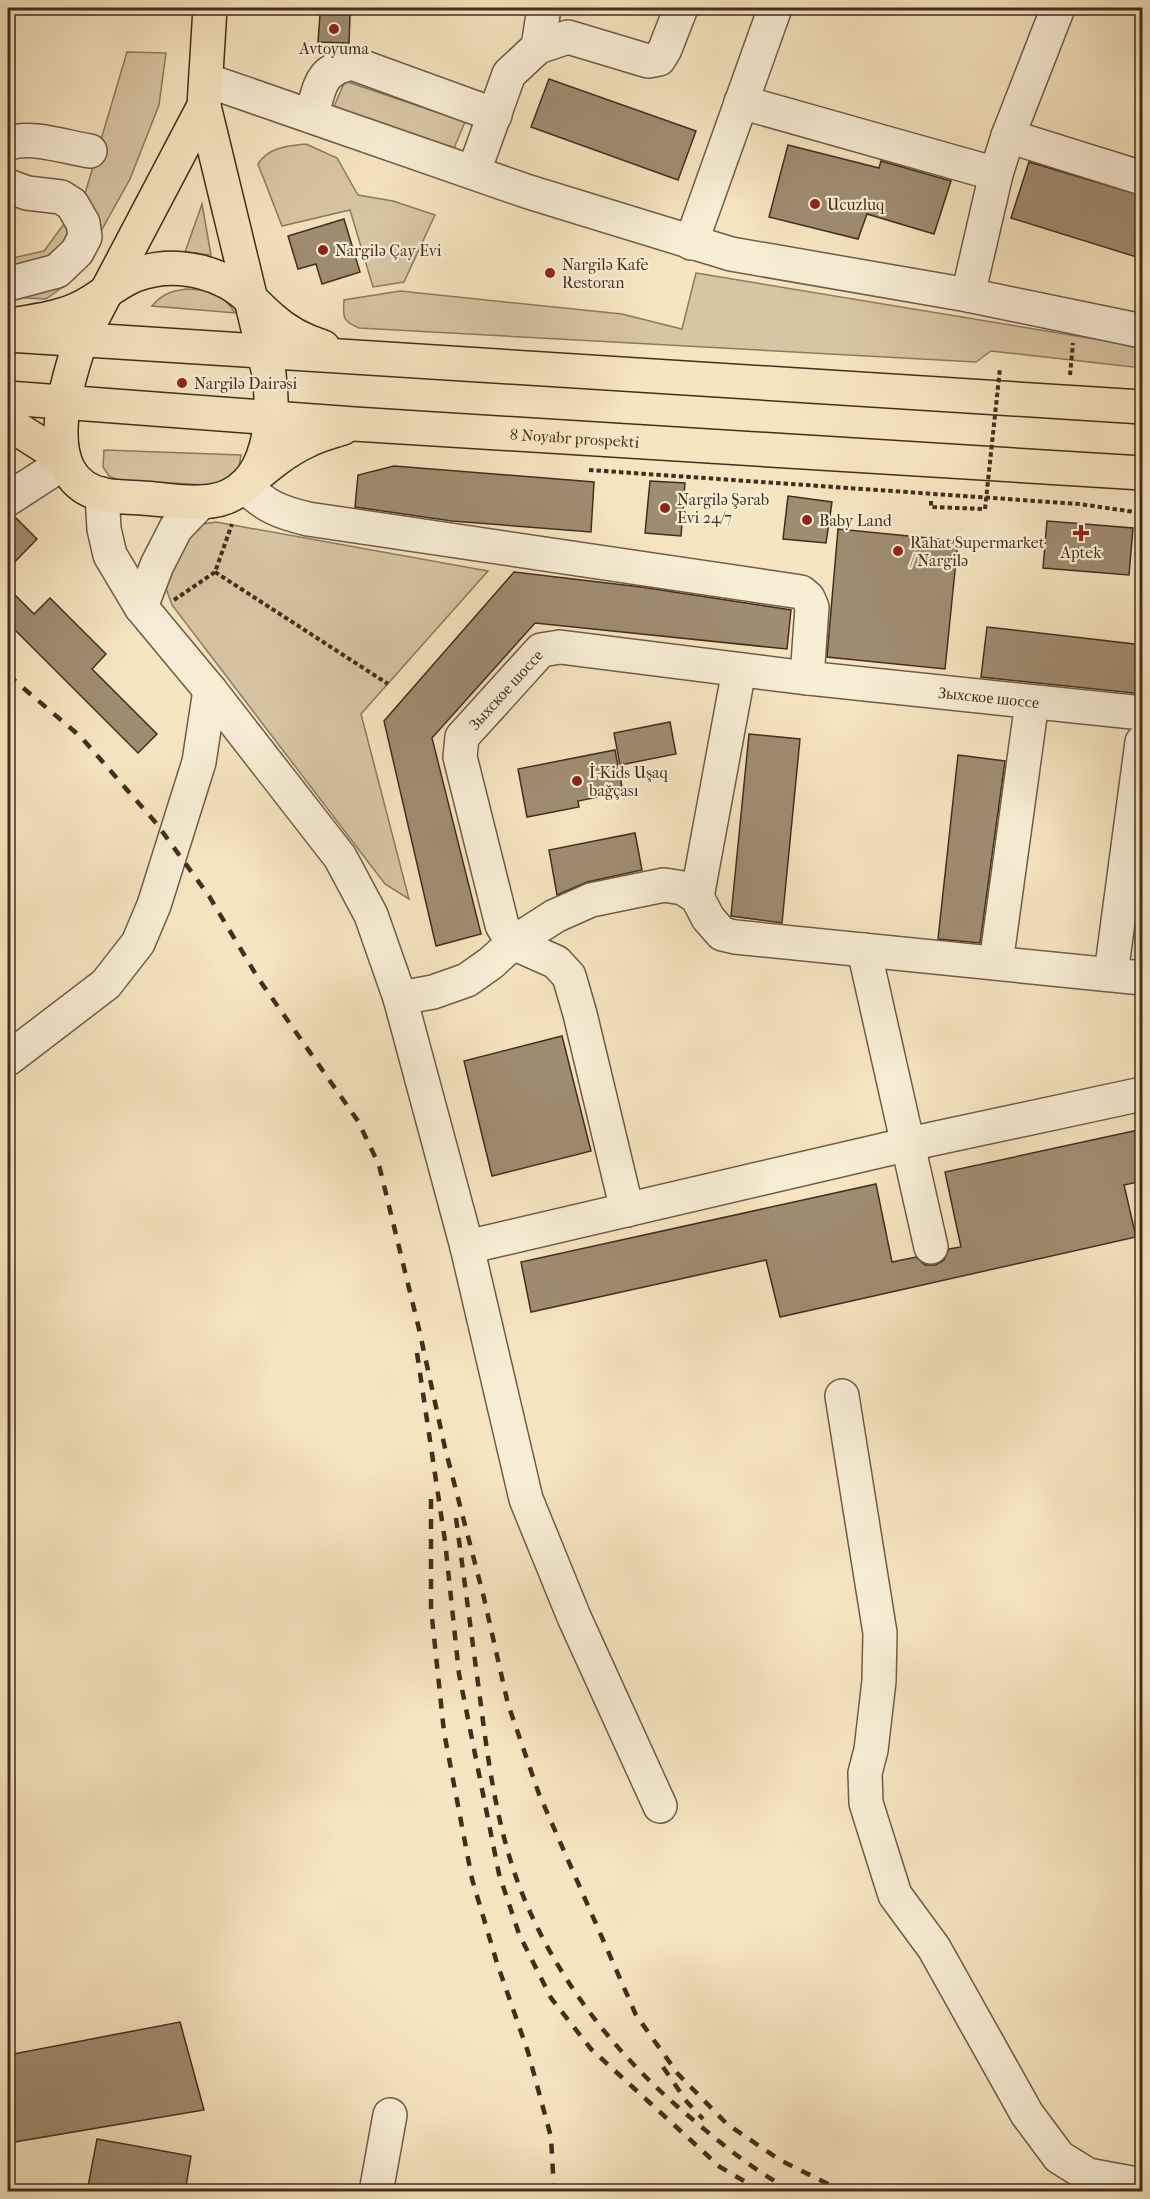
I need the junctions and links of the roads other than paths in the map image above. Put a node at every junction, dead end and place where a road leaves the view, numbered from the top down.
1 (544, 8) edge
2 (681, 8) edge
3 (775, 8) edge
4 (1058, 8) edge
5 (209, 23) edge
6 (538, 47) junction
7 (205, 93) junction
8 (741, 102) junction
9 (495, 115) junction
10 (311, 116) junction
11 (1008, 136) junction
12 (8, 144) edge
13 (90, 151) dead end
14 (474, 171) junction
15 (996, 174) junction
16 (1143, 178) edge
17 (8, 186) edge
18 (691, 243) junction
19 (8, 284) edge
20 (109, 290) junction
21 (968, 295) junction
22 (251, 299) junction
23 (8, 326) edge
24 (1143, 331) edge
25 (8, 335) edge
26 (81, 340) junction
27 (264, 350) junction
28 (350, 356) junction
29 (8, 398) edge
30 (64, 402) junction
31 (1143, 407) edge
32 (272, 418) junction
33 (8, 423) edge
34 (354, 424) junction
35 (65, 462) junction
36 (1143, 472) edge
37 (244, 486) junction
38 (102, 495) junction
39 (8, 499) edge
40 (200, 502) junction
41 (145, 612) junction
42 (739, 670) junction
43 (807, 678) junction
44 (210, 690) junction
45 (1032, 702) junction
46 (1143, 713) edge
47 (1143, 742) edge
48 (697, 897) junction
49 (513, 942) junction
50 (864, 950) junction
51 (996, 963) junction
52 (1127, 976) edge
53 (400, 998) junction
54 (8, 1059) edge
55 (1143, 1094) edge
56 (909, 1144) junction
57 (627, 1210) junction
58 (467, 1247) junction
59 (931, 1247) dead end
60 (842, 1396) dead end
61 (660, 1806) dead end
62 (390, 2115) dead end
63 (1143, 2185) edge
64 (376, 2192) edge

1 - 6 lane
2 - 6 lane
3 - 8 lane
4 - 11 lane
5 - 7 main road
6 - 9 lane
7 - 10 lane
7 - 20 main road
7 - 22 main road
8 - 15 lane
8 - 18 lane
9 - 10 lane
9 - 14 lane
10 - 14 lane
11 - 15 lane
11 - 16 lane
12 - 13 lane
14 - 18 lane
15 - 21 lane
17 - 19 lane
18 - 21 lane
20 - 22 main road
20 - 23 main road
20 - 26 main road
21 - 24 lane
22 - 27 main road
22 - 28 main road
25 - 26 main road
26 - 27 main road
26 - 30 main road
27 - 28 main road
27 - 32 main road
28 - 31 main road
29 - 30 main road, 8 Noyabr prospekti
30 - 32 main road, 8 Noyabr prospekti
30 - 35 main road
32 - 34 main road, 8 Noyabr prospekti
32 - 37 main road
33 - 35 main road
34 - 36 main road, 8 Noyabr prospekti
34 - 37 main road
35 - 38 main road
35 - 39 lane
37 - 40 main road
37 - 43 lane
38 - 40 main road
38 - 41 lane
40 - 41 lane
41 - 44 lane
42 - 43 lane, Зыхское шоссе
42 - 48 lane
42 - 49 lane, Зыхское шоссе
43 - 45 lane, Зыхское шоссе
44 - 53 lane
44 - 54 lane
45 - 46 lane, Зыхское шоссе
45 - 51 lane
47 - 52 lane
48 - 49 lane
48 - 50 lane
49 - 53 lane
49 - 57 lane
50 - 51 lane
50 - 56 lane
51 - 52 lane
53 - 58 lane
55 - 56 lane
56 - 57 lane
56 - 59 lane
57 - 58 lane
58 - 61 lane
60 - 63 lane
62 - 64 lane

